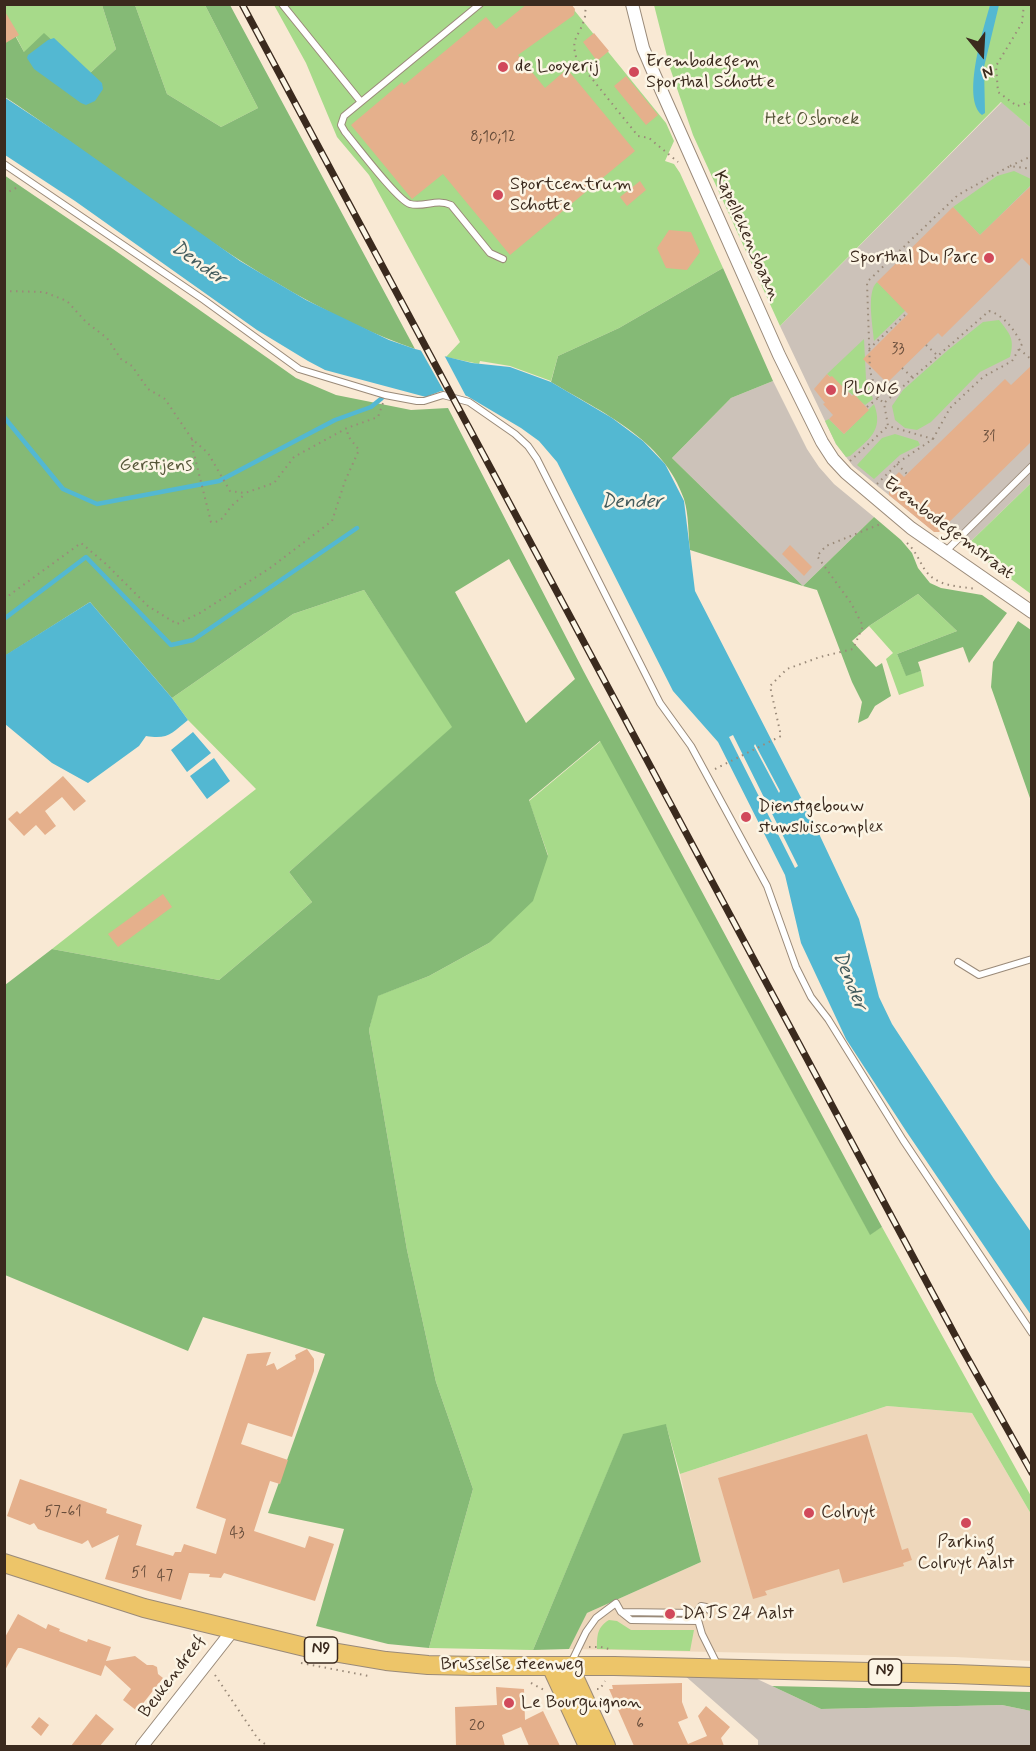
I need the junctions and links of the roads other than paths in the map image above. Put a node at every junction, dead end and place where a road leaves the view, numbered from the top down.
1 (282, 4) edge
2 (480, 4) edge
3 (632, 4) edge
4 (360, 102) junction
5 (4, 164) edge
6 (503, 259) dead end
7 (1032, 466) edge
8 (844, 471) joint
9 (945, 552) junction
10 (1032, 612) edge
11 (1032, 959) edge
12 (958, 962) dead end
13 (1032, 1333) edge
14 (4, 1563) edge
15 (709, 1610) dead end
16 (621, 1612) junction
17 (696, 1613) junction
18 (698, 1621) junction
19 (233, 1630) junction
20 (550, 1666) junction
21 (569, 1666) junction
22 (719, 1669) junction
23 (1032, 1677) edge
24 (142, 1746) edge
25 (588, 1746) edge
26 (606, 1746) edge

1 - 4 lane
2 - 4 lane
3 - 8 street, Kapellekensbaan
4 - 6 lane
5 - 13 lane
7 - 9 lane
8 - 9 street, Erembodegemstraat
9 - 10 street, Erembodegemstraat
11 - 12 lane
14 - 19 main road, Brusselse steenweg / N9
15 - 17 lane
16 - 17 lane
16 - 18 lane
16 - 21 lane
17 - 18 lane
18 - 22 lane
19 - 20 main road, Brusselse steenweg / N9
19 - 24 street, Beukendreef
20 - 21 main road, Brusselse steenweg / N9
20 - 25 main road
21 - 22 main road, Brusselse steenweg / N9
21 - 26 main road
22 - 23 main road, Brusselse steenweg / N9

